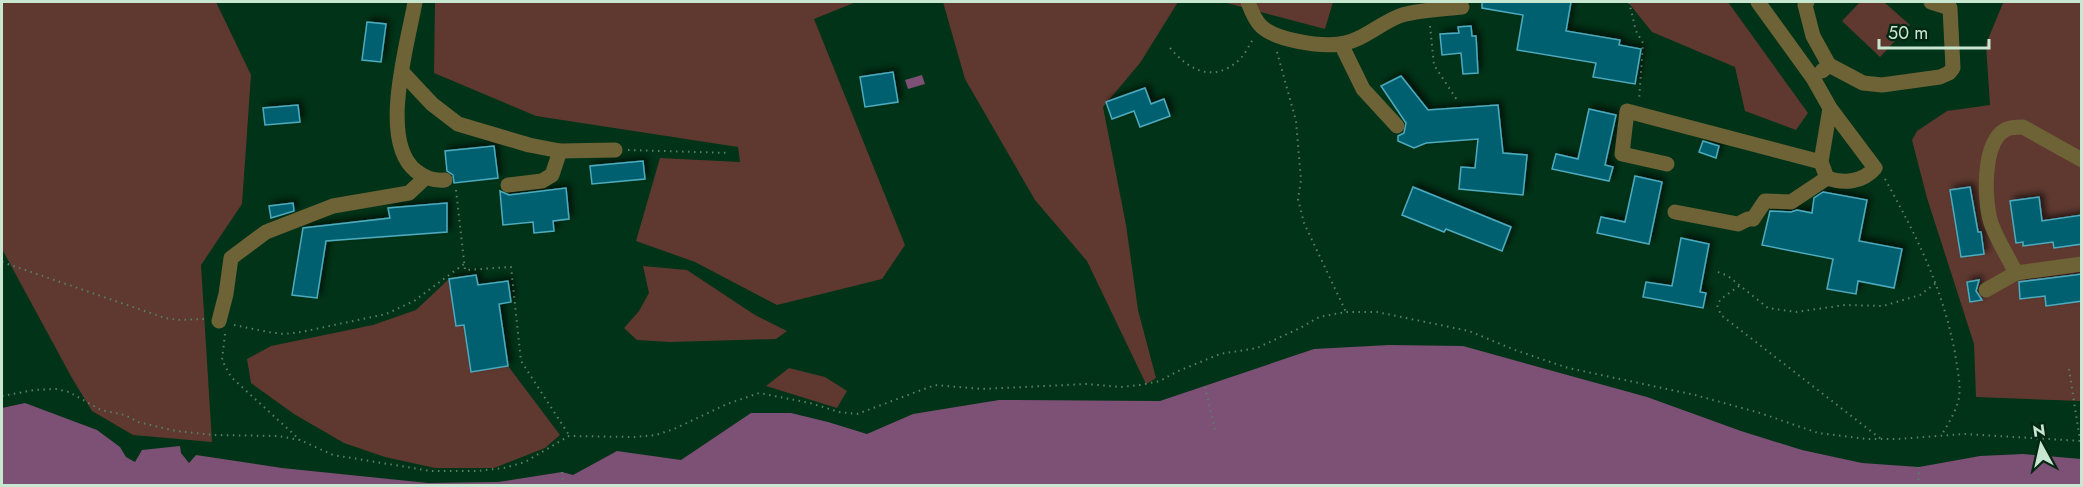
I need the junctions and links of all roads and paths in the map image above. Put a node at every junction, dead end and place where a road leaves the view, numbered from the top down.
1 (415, 2) edge
2 (1248, 2) edge
3 (1629, 2) edge
4 (1758, 2) edge
5 (1807, 2) edge
6 (1931, 2) edge
7 (1462, 7) dead end
8 (1404, 8) edge
9 (1429, 11) junction
10 (1266, 29) junction
11 (1341, 44) junction
12 (1170, 48) dead end
13 (1829, 65) junction
14 (402, 72) junction
15 (1813, 78) junction
16 (1457, 100) dead end
17 (1830, 108) junction
18 (1638, 114) junction
19 (1397, 126) dead end
20 (615, 150) joint
21 (560, 151) junction
22 (730, 153) dead end
23 (2082, 160) edge
24 (1821, 162) junction
25 (1666, 164) dead end
26 (1875, 168) junction
27 (425, 178) junction
28 (1827, 178) junction
29 (446, 180) joint
30 (508, 185) dead end
31 (1675, 212) dead end
32 (2082, 264) edge
33 (1718, 272) dead end
34 (2016, 273) junction
35 (1936, 283) junction
36 (1739, 286) junction
37 (1986, 290) dead end
38 (1346, 312) junction
39 (222, 326) joint
40 (2069, 369) dead end
41 (1205, 387) dead end
42 (2, 396) edge
43 (1216, 434) dead end
44 (569, 436) junction
45 (1941, 436) junction
46 (1881, 439) junction
47 (300, 440) junction
48 (2081, 441) edge
49 (1919, 467) dead end
50 (562, 472) dead end
51 (564, 486) edge
52 (1918, 486) edge

1 - 14 street
2 - 10 street
3 - 18 path
4 - 15 street
5 - 13 street
6 - 13 street
7 - 9 street
8 - 9 street
8 - 11 street
9 - 16 path
10 - 11 street
10 - 12 path
10 - 38 path
11 - 19 street
13 - 15 street
14 - 21 street
14 - 27 street
15 - 17 street
17 - 24 street
17 - 26 street
18 - 24 street
18 - 25 street
20 - 21 street
20 - 22 path
21 - 30 street
23 - 34 street
24 - 28 street
26 - 28 street
26 - 35 path
27 - 29 street
27 - 39 street
28 - 31 street
29 - 44 path
32 - 34 street
33 - 36 path
34 - 37 street
35 - 36 path
35 - 45 path
36 - 46 path
38 - 44 path
38 - 46 path
39 - 47 path
40 - 48 path
41 - 43 path
42 - 47 path
44 - 47 path
45 - 46 path
45 - 48 path
49 - 52 path
50 - 51 path

